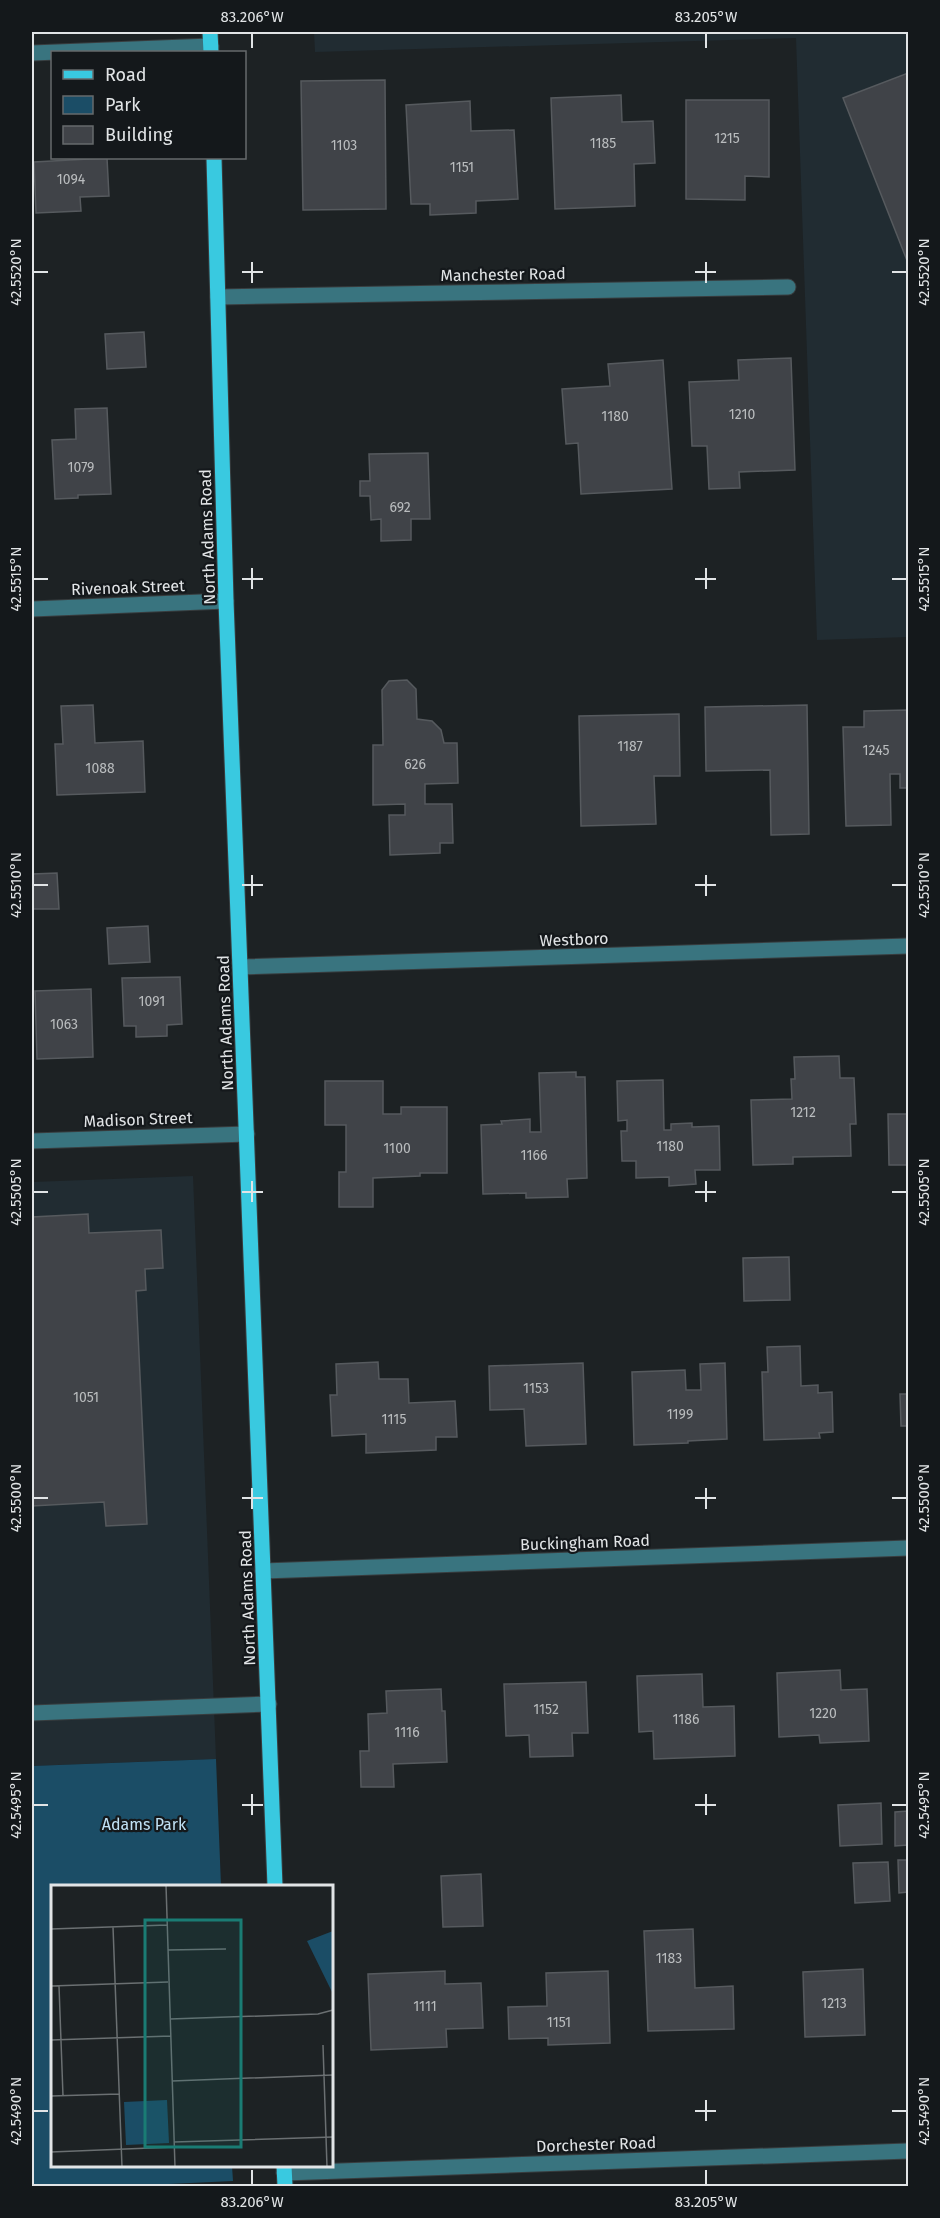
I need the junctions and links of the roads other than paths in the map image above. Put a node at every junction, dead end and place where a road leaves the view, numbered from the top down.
1 (211, 43) edge
2 (68, 51) edge
3 (51, 52) edge
4 (32, 53) edge
5 (214, 159) edge
6 (788, 287) dead end
7 (219, 297) junction
8 (226, 601) junction
9 (32, 609) edge
10 (909, 946) edge
11 (241, 967) junction
12 (247, 1134) junction
13 (32, 1141) edge
14 (909, 1548) edge
15 (263, 1571) junction
16 (269, 1704) junction
17 (32, 1713) edge
18 (275, 1885) edge
19 (909, 2151) edge
20 (284, 2175) edge

1 - 2 street
3 - 4 street
5 - 7 main road, North Adams Road
6 - 7 street, Manchester Road
7 - 8 main road, North Adams Road
8 - 9 street, Rivenoak Street
8 - 11 main road, North Adams Road
10 - 11 street, Westboro
11 - 12 main road, North Adams Road
12 - 13 street, Madison Street
12 - 15 main road, North Adams Road
14 - 15 street, Buckingham Road
15 - 16 main road, North Adams Road
16 - 17 street
16 - 18 main road, North Adams Road
19 - 20 street, Dorchester Road

